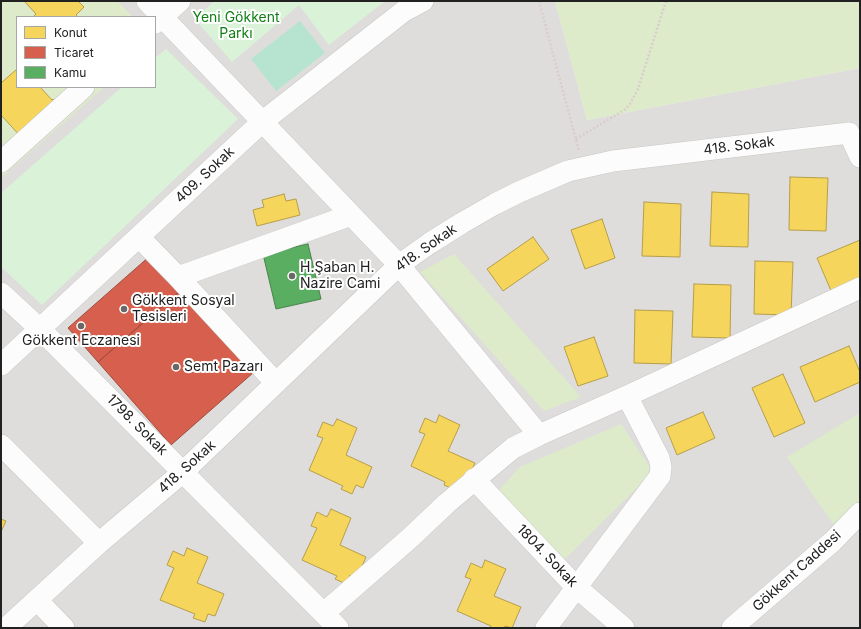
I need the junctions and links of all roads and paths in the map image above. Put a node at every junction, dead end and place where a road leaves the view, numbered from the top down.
1 (147, 1) edge
2 (180, 1) edge
3 (423, 1) edge
4 (539, 1) edge
5 (666, 1) edge
6 (156, 16) edge
7 (158, 20) edge
8 (83, 88) edge
9 (262, 122) junction
10 (860, 157) edge
11 (1, 162) edge
12 (351, 215) junction
13 (139, 236) junction
14 (399, 265) junction
15 (178, 277) junction
16 (860, 288) edge
17 (1, 293) edge
18 (40, 329) junction
19 (1, 365) edge
20 (276, 383) junction
21 (627, 396) junction
22 (539, 435) junction
23 (1, 445) edge
24 (183, 472) junction
25 (474, 479) junction
26 (860, 513) edge
27 (99, 543) junction
28 (576, 587) junction
29 (37, 600) junction
30 (331, 621) edge
31 (6, 628) edge
32 (64, 628) edge
33 (546, 628) edge
34 (624, 628) edge
35 (732, 628) edge

1 - 6 street
2 - 7 street
3 - 9 street, 409. Sokak
4 - 5 path
7 - 9 street
8 - 11 street
9 - 12 street
9 - 13 street, 409. Sokak
10 - 14 street, 418. Sokak
12 - 14 street
12 - 15 street
13 - 15 street
13 - 18 street, 409. Sokak
14 - 20 street, 418. Sokak
14 - 22 street
15 - 20 street
16 - 21 street
17 - 18 street, 1798. Sokak
18 - 19 street, 409. Sokak
18 - 24 street, 1798. Sokak
20 - 24 street, 418. Sokak
21 - 22 street
21 - 28 street
22 - 25 street
23 - 27 street
24 - 27 street, 418. Sokak
24 - 30 street, 1798. Sokak
25 - 28 street, 1804. Sokak
25 - 30 street
26 - 35 street, Gökkent Caddesi
27 - 29 street, 418. Sokak
28 - 33 street
28 - 34 street, 1804. Sokak
29 - 31 street, 418. Sokak
29 - 32 street

